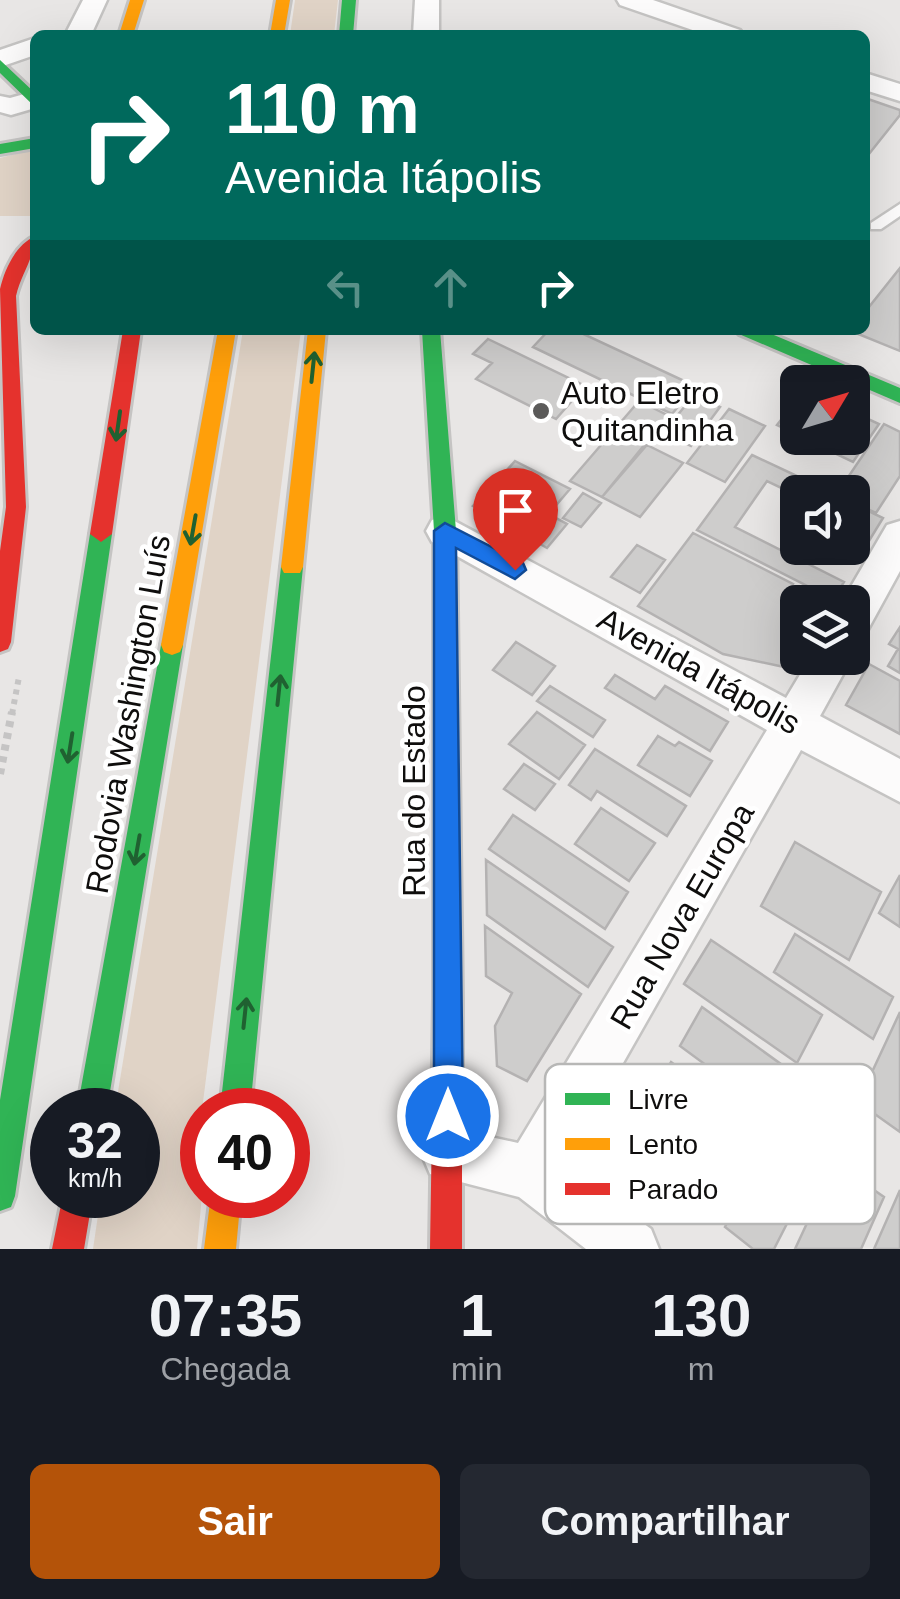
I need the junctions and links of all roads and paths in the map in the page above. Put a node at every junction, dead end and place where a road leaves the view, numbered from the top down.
1 (137, 0) edge
2 (283, 0) edge
3 (349, 0) edge
4 (428, 0) edge
5 (629, 0) edge
6 (128, 30) edge
7 (278, 30) edge
8 (346, 30) edge
9 (426, 30) edge
10 (716, 30) edge
11 (30, 48) edge
12 (0, 62) edge
13 (870, 83) edge
14 (900, 93) edge
15 (30, 95) edge
16 (30, 101) edge
17 (0, 104) edge
18 (30, 144) edge
19 (0, 149) edge
20 (900, 209) edge
21 (876, 226) dead end
22 (28, 237) edge
23 (131, 335) edge
24 (226, 335) edge
25 (316, 335) edge
26 (432, 335) edge
27 (757, 335) edge
28 (817, 335) edge
29 (900, 371) edge
30 (900, 396) edge
31 (445, 531) junction
32 (900, 536) edge
33 (870, 589) edge
34 (0, 642) edge
35 (822, 675) edge
36 (795, 724) junction
37 (900, 782) edge
38 (596, 1064) edge
39 (96, 1088) edge
40 (236, 1088) edge
41 (545, 1151) edge
42 (449, 1155) junction
43 (532, 1173) junction
44 (545, 1183) edge
45 (0, 1196) edge
46 (74, 1218) edge
47 (223, 1218) edge
48 (598, 1224) edge
49 (68, 1249) edge
50 (220, 1249) edge
51 (446, 1249) edge
52 (630, 1249) edge

1 - 6 main road
2 - 7 main road
3 - 8 main road
4 - 9 street
5 - 10 street
11 - 12 street
12 - 15 main road
13 - 14 street
16 - 17 street
18 - 19 main road
20 - 21 lane
22 - 34 main road
23 -> 45 main road
24 -> 39 main road, Rodovia Washington Luís
40 -> 25 main road
26 - 31 main road, Rua do Estado
27 - 30 main road
28 - 29 main road
31 - 36 street, Avenida Itápolis
31 - 42 main road, Rua do Estado
32 - 33 street
35 - 36 street, Rua Nova Europa
36 - 37 street, Avenida Itápolis
36 - 38 street, Rua Nova Europa
41 - 43 street, Rua Nova Europa
42 - 43 street
42 - 51 main road, Rua do Estado
43 - 44 street
46 - 49 main road
47 - 50 main road
48 - 52 street

